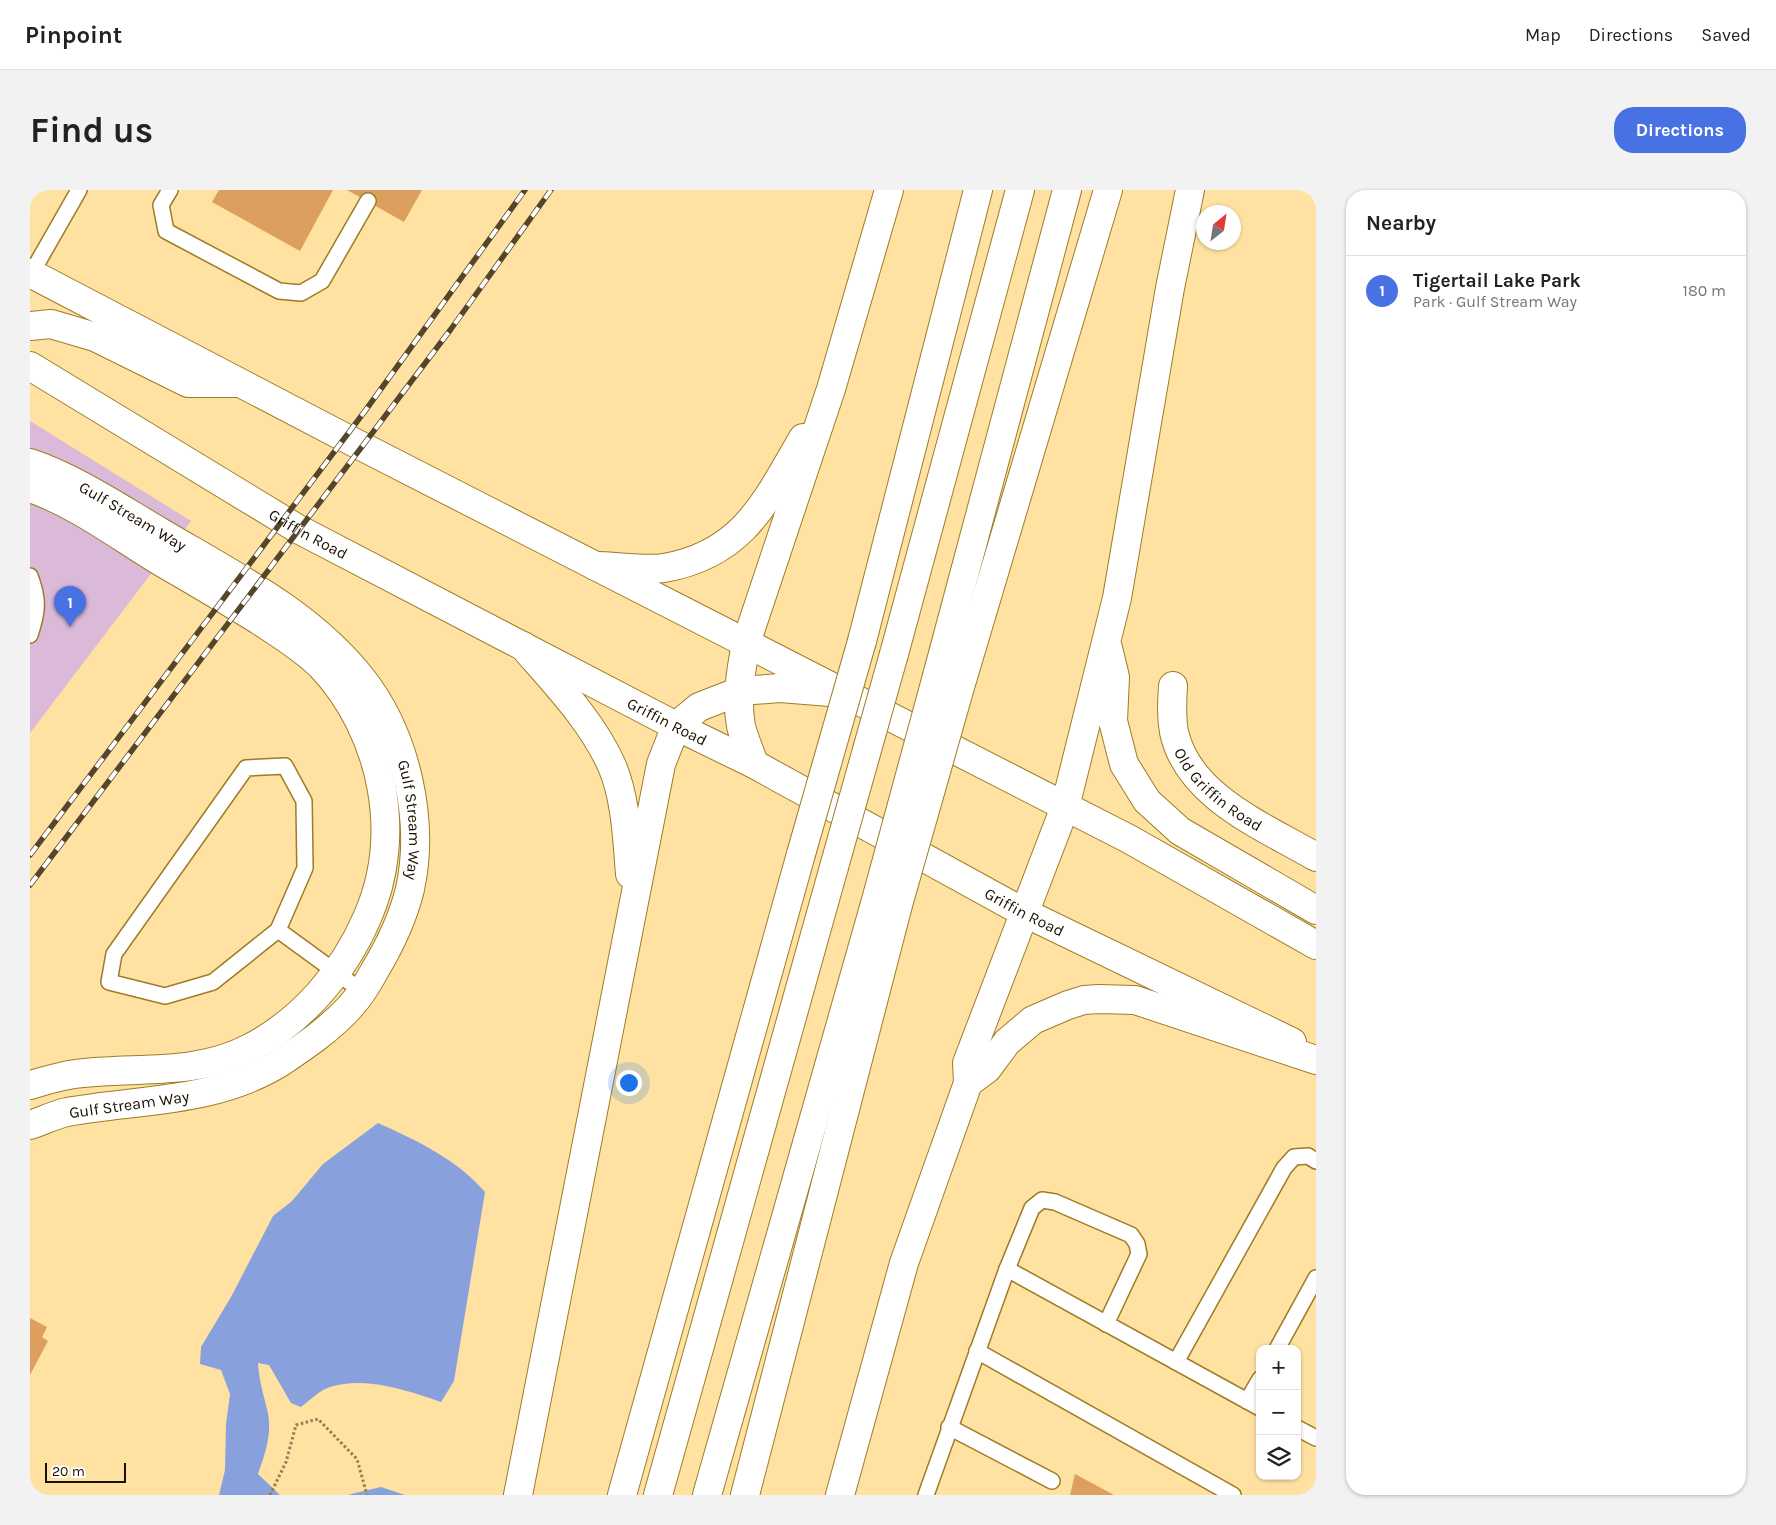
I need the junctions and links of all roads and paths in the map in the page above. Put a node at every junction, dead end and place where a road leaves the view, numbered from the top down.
1 (79, 190) edge
2 (170, 190) edge
3 (889, 190) edge
4 (978, 190) edge
5 (1020, 190) edge
6 (1068, 190) edge
7 (1108, 190) edge
8 (1190, 190) edge
9 (368, 201) dead end
10 (30, 274) edge
11 (30, 326) edge
12 (30, 366) edge
13 (240, 383) junction
14 (831, 389) junction
15 (30, 463) edge
16 (30, 488) edge
17 (595, 566) junction
18 (30, 576) edge
19 (30, 635) edge
20 (1106, 639) junction
21 (746, 643) junction
22 (523, 646) junction
23 (949, 682) junction
24 (1173, 686) dead end
25 (740, 690) junction
26 (843, 693) junction
27 (676, 726) junction
28 (754, 764) junction
29 (1065, 807) junction
30 (1316, 857) edge
31 (888, 899) junction
32 (633, 901) junction
33 (1316, 910) edge
34 (1025, 913) junction
35 (278, 930) junction
36 (1316, 945) edge
37 (337, 973) junction
38 (363, 992) junction
39 (1316, 1054) edge
40 (1316, 1060) edge
41 (968, 1082) junction
42 (30, 1085) edge
43 (30, 1125) edge
44 (1316, 1161) edge
45 (1007, 1269) junction
46 (1316, 1278) edge
47 (1106, 1324) junction
48 (1279, 1345) edge
49 (977, 1351) junction
50 (1176, 1362) junction
51 (1257, 1390) edge
52 (1254, 1404) edge
53 (949, 1427) junction
54 (1301, 1430) edge
55 (1316, 1438) edge
56 (1052, 1480) dead end
57 (270, 1495) edge
58 (367, 1495) edge
59 (518, 1495) edge
60 (622, 1495) edge
61 (658, 1495) edge
62 (707, 1495) edge
63 (745, 1495) edge
64 (840, 1495) edge
65 (926, 1495) edge
66 (1233, 1495) edge

1 - 10 lane
2 - 9 lane
3 - 14 main road
4 - 60 main road, bridge
5 - 61 main road, bridge
6 - 23 main road
7 - 23 main road
8 - 20 main road
10 - 13 main road
11 - 13 main road
12 - 22 main road, Griffin Road
13 - 17 main road
14 - 17 main road
14 - 21 main road
15 - 38 main road, Gulf Stream Way
16 - 37 main road, Gulf Stream Way
17 - 21 main road
18 - 19 lane
20 - 29 main road
20 - 33 main road
21 - 25 main road
21 - 26 main road
22 - 27 main road, Griffin Road
22 - 32 main road
23 - 31 main road, bridge
24 - 30 main road, Old Griffin Road
25 - 26 main road
25 - 27 main road
25 - 28 main road
26 - 29 main road
27 - 28 main road, Griffin Road
27 - 32 main road
28 - 34 main road, Griffin Road
29 - 34 main road
29 - 36 main road
31 - 62 main road
31 - 63 main road
32 - 59 main road
34 - 39 main road, Griffin Road
34 - 41 main road
35 - 35 lane
35 - 37 lane
37 - 38 lane
37 - 42 main road, Gulf Stream Way
38 - 43 main road, Gulf Stream Way
40 - 41 main road
41 - 64 main road
44 - 50 lane
45 - 47 lane
45 - 47 lane
45 - 49 lane
46 - 48 lane
47 - 50 lane
49 - 53 lane
49 - 66 lane
50 - 52 lane
51 - 52 lane
53 - 56 lane
53 - 65 lane
54 - 55 lane
57 - 58 path

